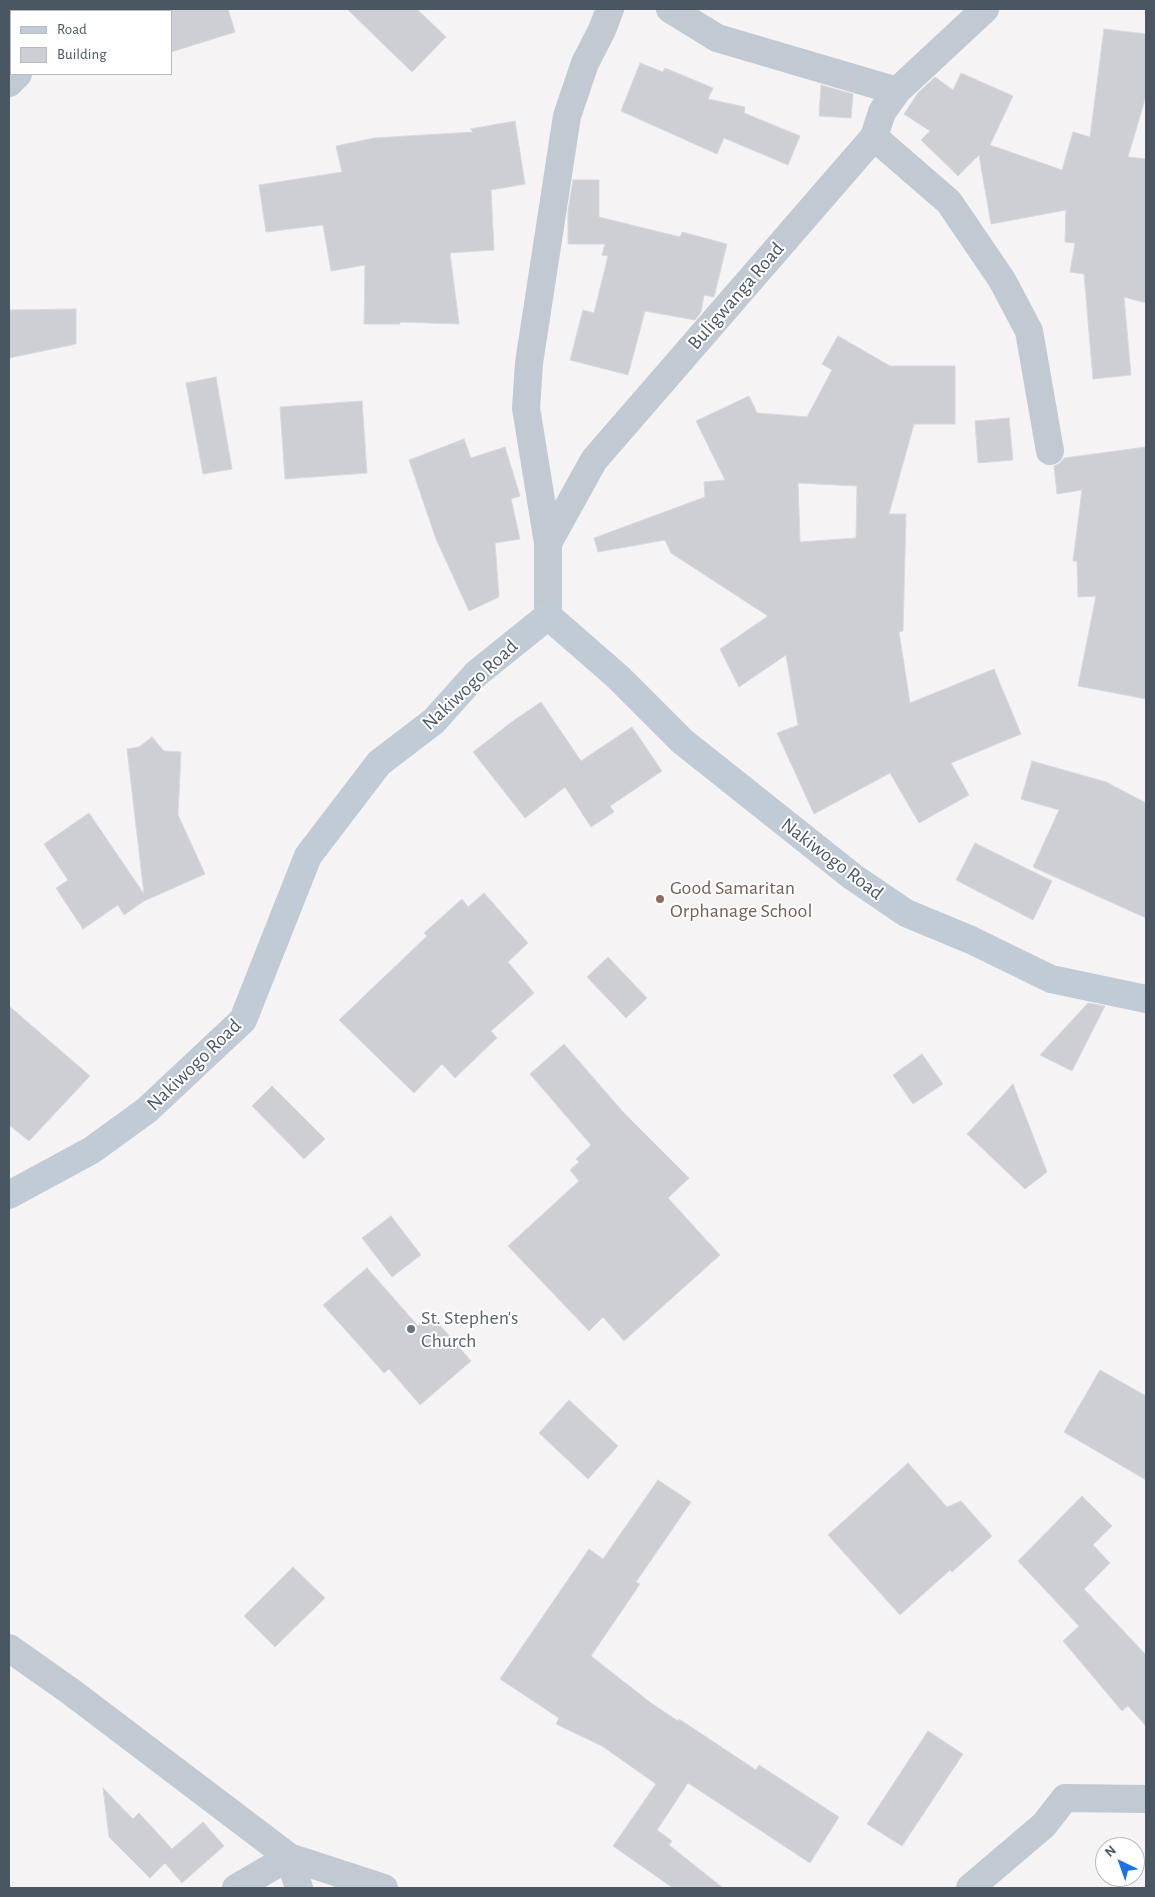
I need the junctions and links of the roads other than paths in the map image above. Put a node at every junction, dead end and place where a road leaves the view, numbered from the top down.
1 (610, 9) edge
2 (670, 9) edge
3 (986, 9) edge
4 (897, 91) junction
5 (874, 137) junction
6 (1050, 451) dead end
7 (548, 543) junction
8 (548, 616) junction
9 (1146, 999) edge
10 (9, 1195) edge
11 (9, 1648) edge
12 (1146, 1799) edge
13 (289, 1857) junction
14 (236, 1888) edge
15 (299, 1888) edge
16 (384, 1888) edge
17 (970, 1888) edge

1 - 7 street
2 - 4 street
3 - 4 street, Buligwanga Road
4 - 5 street, Buligwanga Road
5 - 6 street
5 - 7 street, Buligwanga Road
7 - 8 street, Buligwanga Road
8 - 9 street, Nakiwogo Road
8 - 10 street, Nakiwogo Road
11 - 13 street
12 - 17 street
13 - 14 street
13 - 15 street
13 - 16 street

